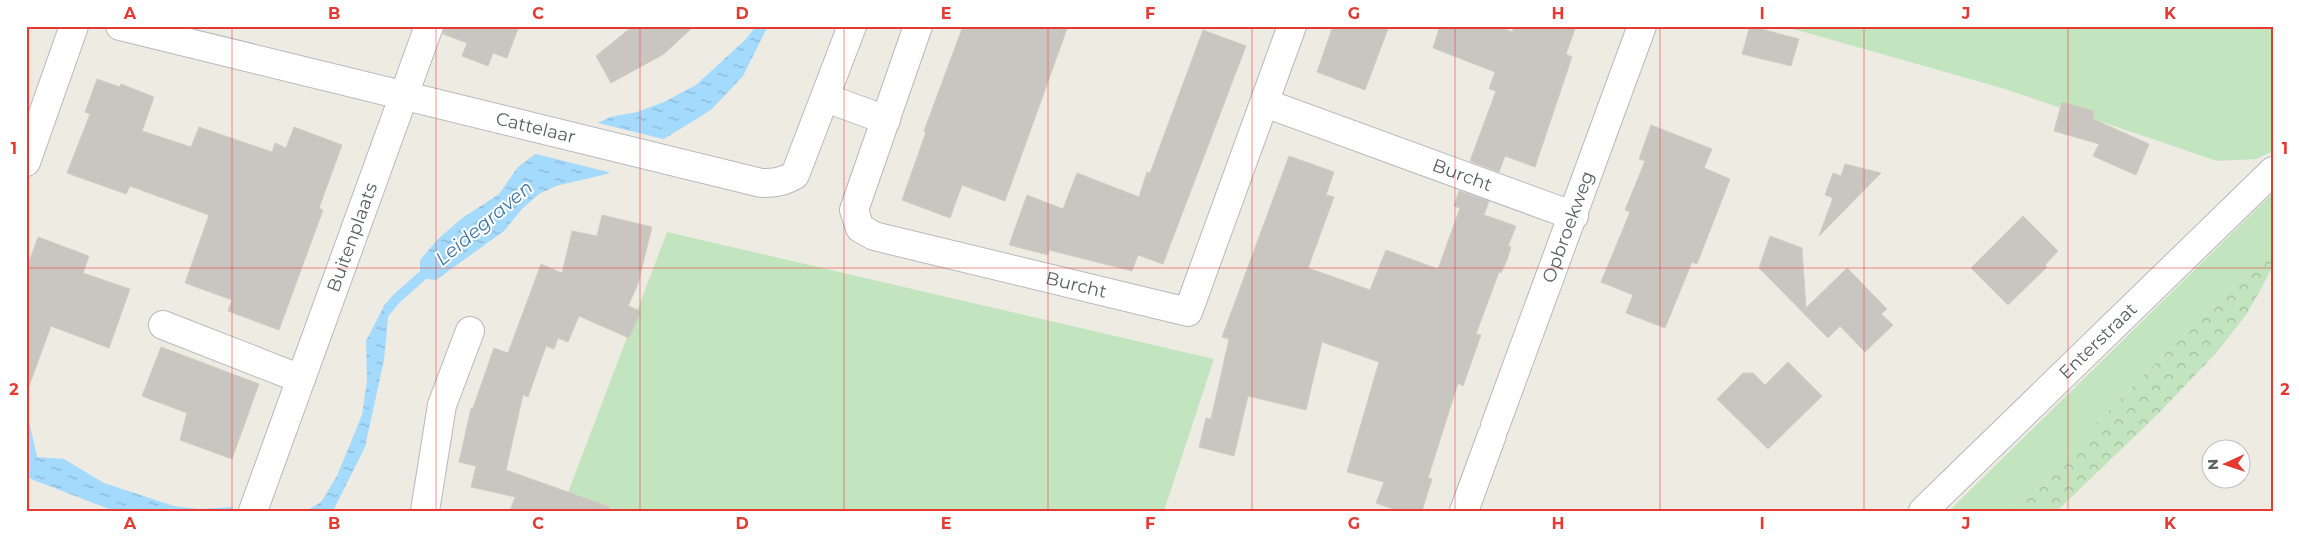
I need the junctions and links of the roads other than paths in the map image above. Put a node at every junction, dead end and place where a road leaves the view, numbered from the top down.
1 (74, 26) edge
2 (120, 26) edge
3 (429, 26) edge
4 (852, 26) edge
5 (918, 26) edge
6 (1292, 26) edge
7 (1642, 26) edge
8 (404, 95) junction
9 (826, 98) junction
10 (1265, 103) junction
11 (886, 120) junction
12 (26, 162) edge
13 (2273, 171) edge
14 (1574, 216) junction
15 (163, 325) dead end
16 (470, 331) dead end
17 (302, 379) junction
18 (256, 501) edge
19 (425, 511) edge
20 (1464, 511) edge
21 (1923, 511) edge

1 - 12 street
2 - 8 street, Cattelaar
3 - 8 street, Buitenplaats
4 - 9 street, Cattelaar
5 - 11 street, Burcht
6 - 10 street, Burcht
7 - 14 street, Opbroekweg
8 - 9 street, Cattelaar
8 - 17 street, Buitenplaats
9 - 11 street
10 - 11 street, Burcht
10 - 14 street, Burcht
13 - 21 street, Enterstraat
14 - 20 street, Opbroekweg
15 - 17 street
16 - 19 street
17 - 18 street, Buitenplaats

